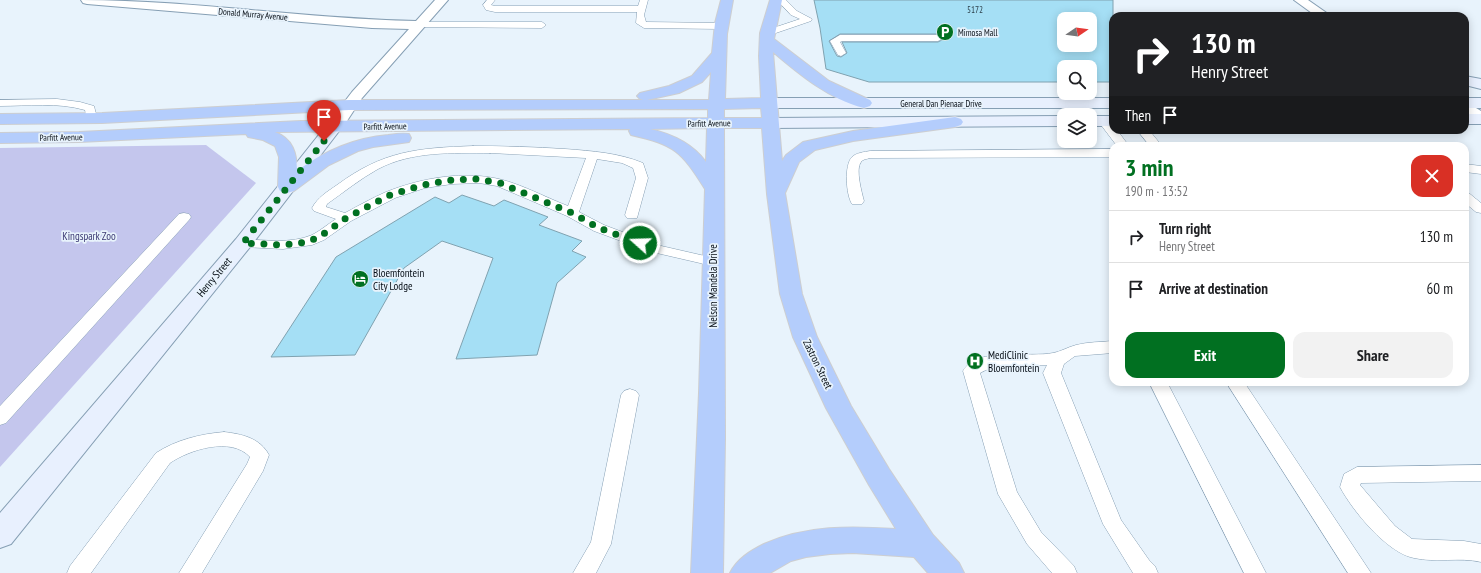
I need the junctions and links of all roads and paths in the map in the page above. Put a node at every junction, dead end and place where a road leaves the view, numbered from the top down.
1 (87, 0) edge
2 (442, 0) edge
3 (491, 0) edge
4 (559, 0) edge
5 (603, 0) edge
6 (644, 0) edge
7 (727, 0) edge
8 (776, 0) edge
9 (781, 0) edge
10 (1300, 0) edge
11 (554, 9) junction
12 (599, 9) junction
13 (641, 9) junction
14 (1319, 12) edge
15 (420, 25) junction
16 (542, 25) dead end
17 (721, 26) junction
18 (767, 36) junction
19 (938, 38) dead end
20 (841, 53) dead end
21 (718, 54) junction
22 (1469, 81) edge
23 (1481, 84) edge
24 (1057, 99) edge
25 (1091, 100) edge
26 (1109, 102) edge
27 (0, 103) edge
28 (864, 103) junction
29 (976, 103) junction
30 (1469, 103) edge
31 (1481, 103) edge
32 (349, 105) junction
33 (574, 105) junction
34 (716, 105) junction
35 (1469, 111) edge
36 (769, 113) junction
37 (0, 118) edge
38 (91, 118) junction
39 (1105, 119) edge
40 (1469, 119) edge
41 (1481, 119) edge
42 (1057, 121) edge
43 (955, 122) junction
44 (716, 123) junction
45 (497, 124) junction
46 (576, 124) junction
47 (335, 126) junction
48 (224, 129) junction
49 (1146, 134) edge
50 (0, 138) edge
51 (1153, 142) edge
52 (1109, 153) edge
53 (593, 155) junction
54 (1469, 168) edge
55 (1481, 170) edge
56 (287, 187) junction
57 (714, 189) junction
58 (776, 194) junction
59 (1469, 200) edge
60 (856, 201) dead end
61 (1481, 209) edge
62 (572, 213) junction
63 (632, 215) dead end
64 (184, 217) dead end
65 (346, 218) junction
66 (243, 243) junction
67 (713, 262) junction
68 (1109, 347) edge
69 (1059, 359) junction
70 (1160, 386) edge
71 (1238, 386) edge
72 (630, 395) dead end
73 (0, 418) edge
74 (1481, 473) edge
75 (0, 535) edge
76 (922, 544) junction
77 (1481, 553) edge
78 (78, 573) edge
79 (190, 573) edge
80 (584, 573) edge
81 (707, 573) edge
82 (746, 573) edge
83 (948, 573) edge
84 (1066, 573) edge
85 (1147, 573) edge
86 (1255, 573) edge
87 (1360, 573) edge

1 - 15 street, Donald Murray Avenue
2 - 15 street, Henry Street
3 - 11 lane
4 - 11 lane
5 - 12 lane
6 - 13 lane
7 - 17 highway, Nelson Mandela Drive
8 - 18 highway
9 - 18 lane
10 - 14 street
11 - 12 lane
12 - 13 lane
13 - 17 lane
15 - 16 lane
15 - 32 street, Henry Street
17 - 21 highway, Nelson Mandela Drive
18 - 28 highway
18 - 36 highway
19 - 20 lane
21 - 33 highway
21 - 34 highway, Nelson Mandela Drive
22 - 23 street
24 - 29 street, General Dan Pienaar Drive
25 - 26 street, General Dan Pienaar Drive
27 - 38 lane
28 - 29 street, General Dan Pienaar Drive
28 - 36 street, General Dan Pienaar Drive
29 - 39 street
30 - 31 street
32 - 33 highway, Parfitt Avenue
32 - 38 highway, Parfitt Avenue
32 - 47 street, Henry Street
33 - 34 highway, Parfitt Avenue
34 - 36 highway, Parfitt Avenue
34 - 44 highway, Nelson Mandela Drive
35 - 41 street
36 - 43 street, General Dan Pienaar Drive
36 - 44 highway, Parfitt Avenue
36 - 58 highway, Zastron Street
37 - 38 highway, Parfitt Avenue
40 - 41 street
42 - 43 street, General Dan Pienaar Drive
43 - 58 highway
44 - 46 highway, Parfitt Avenue
44 - 57 highway, Nelson Mandela Drive
45 - 46 highway, Parfitt Avenue
45 - 47 highway, Parfitt Avenue
45 - 56 highway
46 - 57 highway
47 - 48 highway, Parfitt Avenue
47 - 56 street, Henry Street
48 - 50 highway, Parfitt Avenue
48 - 56 highway
49 - 51 lane
52 - 60 lane
53 - 62 lane
53 - 63 lane
53 - 65 lane
54 - 55 lane
56 - 66 street, Henry Street
57 - 67 highway, Nelson Mandela Drive
58 - 76 highway, Zastron Street
59 - 61 lane
62 - 65 lane
62 - 67 lane
64 - 73 lane
65 - 66 lane
66 - 75 street, Henry Street
67 - 81 highway, Nelson Mandela Drive
68 - 69 lane
69 - 84 lane
69 - 85 lane
70 - 86 lane
71 - 87 lane
72 - 80 lane
74 - 77 lane
76 - 82 highway
76 - 83 highway, Zastron Street
78 - 79 lane

